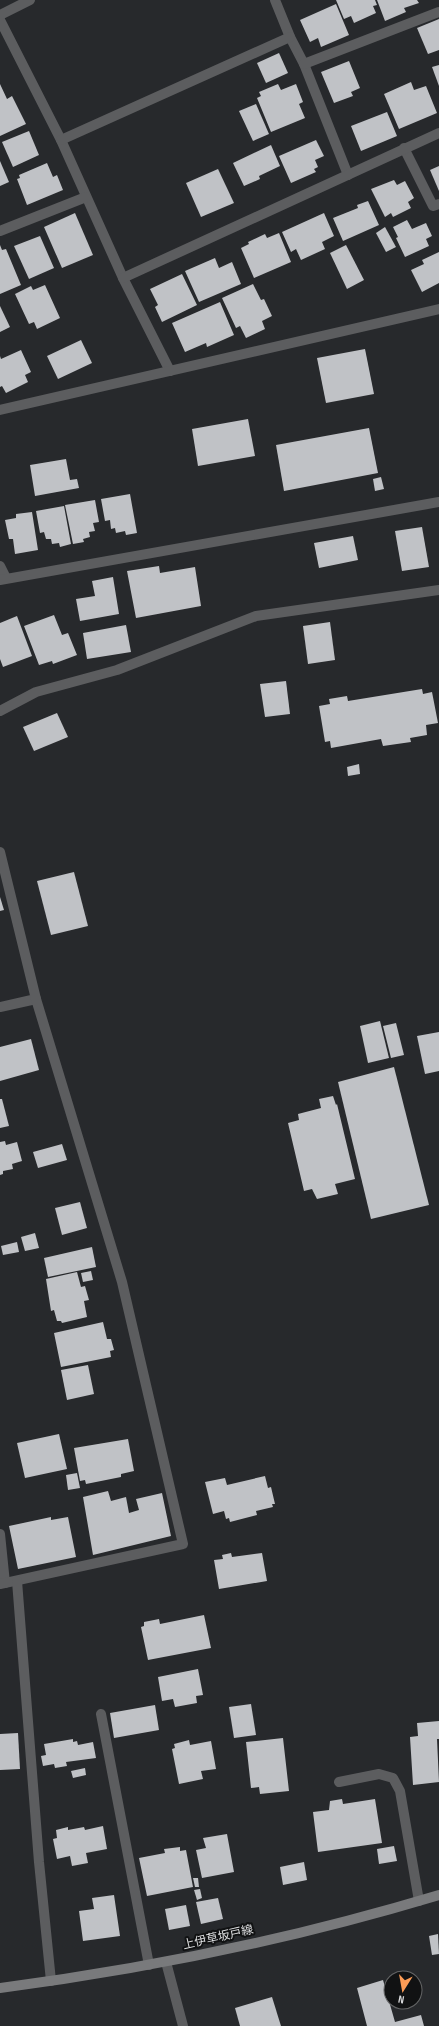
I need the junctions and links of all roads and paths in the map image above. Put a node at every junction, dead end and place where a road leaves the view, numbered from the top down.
1 (30, 0) edge
2 (275, 0) edge
3 (439, 12) edge
4 (0, 15) edge
5 (0, 20) edge
6 (290, 38) junction
7 (304, 64) junction
8 (439, 133) edge
9 (61, 140) junction
10 (404, 148) junction
11 (348, 175) junction
12 (86, 197) junction
13 (439, 204) edge
14 (0, 231) edge
15 (123, 278) junction
16 (439, 309) edge
17 (170, 371) junction
18 (0, 410) edge
19 (439, 502) edge
20 (0, 566) edge
21 (3, 579) edge
22 (439, 590) edge
23 (0, 711) edge
24 (0, 852) edge
25 (36, 999) junction
26 (0, 1007) edge
27 (0, 1534) edge
28 (17, 1581) junction
29 (3, 1584) edge
30 (101, 1714) dead end
31 (339, 1782) dead end
32 (439, 1895) edge
33 (419, 1901) junction
34 (166, 1962) junction
35 (149, 1965) junction
36 (52, 1981) junction
37 (0, 1988) edge
38 (183, 2026) edge

1 - 4 street
2 - 6 street
3 - 7 street
5 - 9 street
6 - 7 street
6 - 9 street
7 - 11 street
8 - 10 street
9 - 12 street
10 - 11 street
10 - 13 street
11 - 15 street
12 - 14 street
12 - 15 street
15 - 17 street
16 - 17 street
17 - 18 street
19 - 21 street
20 - 21 street
22 - 23 street
24 - 25 street
25 - 26 street
25 - 28 street
27 - 29 street
28 - 29 street
28 - 36 street
30 - 35 street
31 - 33 street
32 - 33 main road, 上伊草坂戸線
33 - 34 main road, 上伊草坂戸線
34 - 35 main road, 上伊草坂戸線
34 - 38 street
35 - 36 main road, 上伊草坂戸線
36 - 37 main road, 上伊草坂戸線

